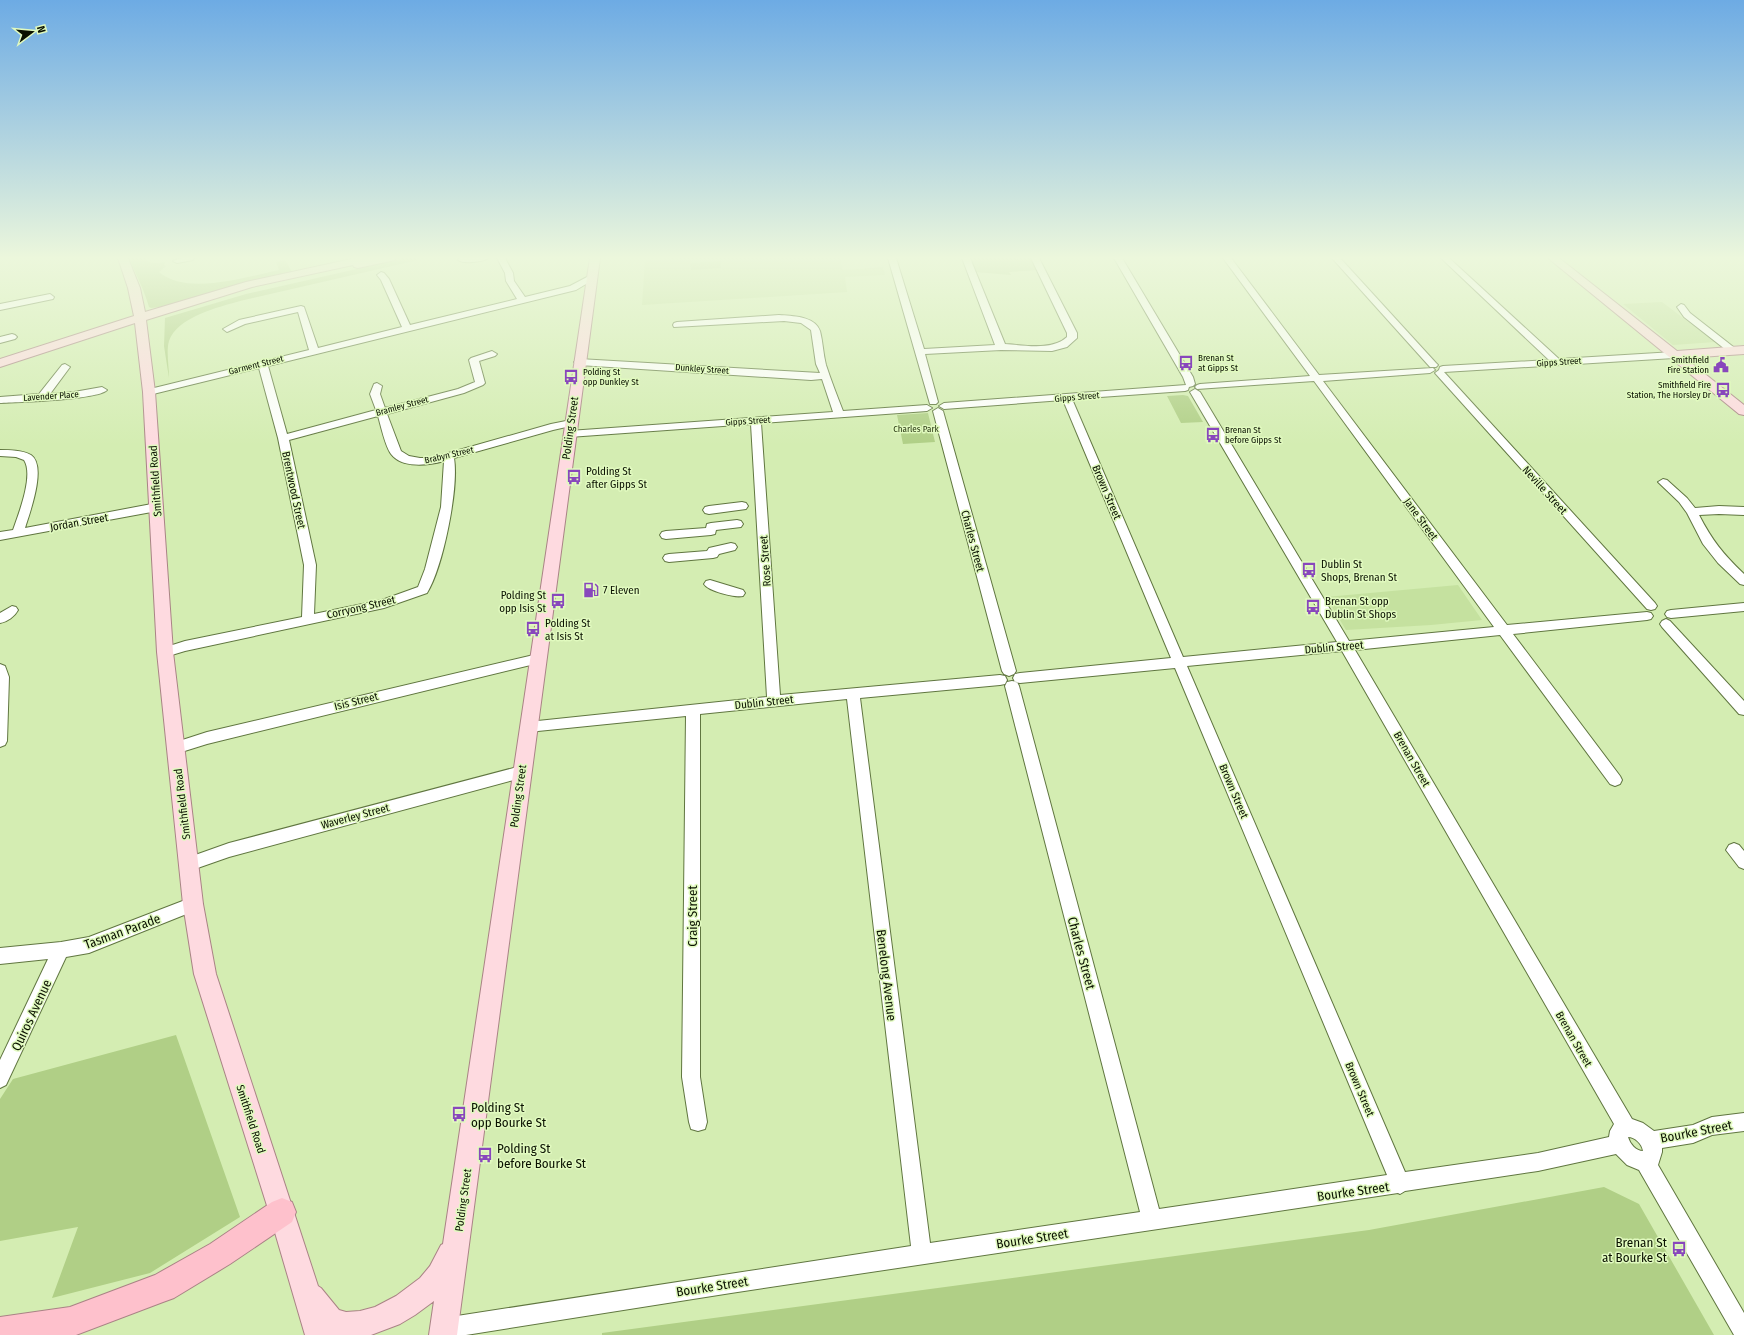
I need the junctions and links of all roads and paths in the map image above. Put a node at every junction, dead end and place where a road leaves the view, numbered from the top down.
1 (133, 320) edge
2 (140, 320) edge
3 (250, 320) edge
4 (304, 320) edge
5 (404, 320) edge
6 (439, 320) edge
7 (586, 320) edge
8 (745, 320) edge
9 (795, 320) edge
10 (911, 320) edge
11 (990, 320) edge
12 (1066, 320) edge
13 (1155, 320) edge
14 (1274, 320) edge
15 (1393, 320) edge
16 (1512, 320) edge
17 (1631, 320) edge
18 (1635, 320) edge
19 (1695, 320) edge
20 (676, 325) dead end
21 (407, 328) junction
22 (1642, 328) junction
23 (226, 329) dead end
24 (12, 337) dead end
25 (0, 340) edge
26 (1001, 347) junction
27 (1738, 350) edge
28 (314, 351) junction
29 (920, 352) junction
30 (492, 354) dead end
31 (1674, 354) junction
32 (580, 362) junction
33 (1557, 362) junction
34 (0, 364) edge
35 (263, 364) junction
36 (65, 367) dead end
37 (1437, 369) junction
38 (824, 376) junction
39 (1317, 378) junction
40 (377, 386) dead end
41 (1192, 387) junction
42 (102, 390) dead end
43 (149, 392) junction
44 (42, 397) junction
45 (1067, 398) junction
46 (0, 400) edge
47 (936, 407) junction
48 (1744, 411) edge
49 (381, 412) junction
50 (839, 414) junction
51 (756, 420) junction
52 (570, 428) junction
53 (283, 438) junction
54 (0, 453) edge
55 (449, 457) junction
56 (1663, 482) dead end
57 (742, 506) dead end
58 (157, 507) junction
59 (709, 510) dead end
60 (1744, 511) edge
61 (1692, 512) junction
62 (737, 524) dead end
63 (18, 533) junction
64 (666, 535) dead end
65 (0, 536) edge
66 (732, 547) dead end
67 (669, 558) dead end
68 (1744, 581) edge
69 (710, 584) dead end
70 (739, 593) dead end
71 (1744, 607) edge
72 (12, 610) dead end
73 (1649, 611) junction
74 (0, 619) edge
75 (308, 619) junction
76 (1668, 619) junction
77 (1504, 630) junction
78 (1346, 646) junction
79 (165, 652) junction
80 (538, 659) junction
81 (1179, 661) junction
82 (0, 669) edge
83 (1010, 679) junction
84 (853, 694) junction
85 (774, 701) junction
86 (693, 710) junction
87 (1744, 710) edge
88 (528, 727) junction
89 (0, 741) edge
90 (175, 748) junction
91 (521, 772) junction
92 (1615, 780) dead end
93 (1734, 850) dead end
94 (1744, 862) edge
95 (189, 864) junction
96 (193, 904) junction
97 (61, 950) junction
98 (0, 956) edge
99 (0, 1079) edge
100 (698, 1122) dead end
101 (1744, 1122) edge
102 (1623, 1136) junction
103 (1649, 1140) junction
104 (1645, 1161) junction
105 (1400, 1184) junction
106 (282, 1212) junction
107 (1152, 1220) junction
108 (458, 1237) junction
109 (922, 1255) junction
110 (304, 1284) junction
111 (0, 1332) edge
112 (443, 1332) edge
113 (1744, 1333) edge
114 (319, 1335) edge

1 - 34 main road
2 - 43 main road, Smithfield Road
3 - 23 street
4 - 28 street
5 - 21 street
6 - 21 street, Garment Street
7 - 32 main road, Polding Street
8 - 20 street
9 - 38 street
10 - 29 street, Charles Street
11 - 26 street
12 - 26 street
13 - 41 street, Brenan Street
14 - 39 street, Jane Street
15 - 37 street, Neville Street
16 - 33 street
17 - 22 main road
18 - 22 main road
19 - 27 street
21 - 28 street, Garment Street
22 - 31 main road
24 - 25 street
26 - 29 street
27 - 31 main road
28 - 35 street, Garment Street
29 - 47 street, Charles Street
30 - 49 street, Bramley Street
31 - 33 street, Gipps Street
31 - 48 main road
32 - 38 street, Dunkley Street
32 - 52 main road, Polding Street
33 - 37 street, Gipps Street
35 - 43 street, Garment Street
35 - 53 street, Brentwood Street
36 - 44 street
37 - 39 street, Gipps Street
37 - 73 street, Neville Street
38 - 50 street
39 - 41 street, Gipps Street
39 - 77 street, Jane Street
40 - 49 street, Brabyn Street
41 - 45 street, Gipps Street
41 - 78 street, Brenan Street
42 - 44 street, Lavender Place
43 - 58 main road, Smithfield Road
44 - 46 street, Lavender Place
45 - 47 street, Gipps Street
45 - 81 street, Brown Street
47 - 50 street, Gipps Street
47 - 83 street, Charles Street
49 - 53 street, Bramley Street
49 - 55 street, Brabyn Street
50 - 51 street, Gipps Street
51 - 52 street, Gipps Street
51 - 85 street, Rose Street
52 - 55 street, Brabyn Street
52 - 80 main road, Polding Street
53 - 75 street, Brentwood Street
54 - 63 street
55 - 75 street, Corryong Street
56 - 61 street
57 - 59 street
58 - 63 street, Jordan Street
58 - 79 main road, Smithfield Road
60 - 61 street
61 - 68 street
62 - 64 street
63 - 65 street, Jordan Street
66 - 67 street
69 - 70 street
71 - 76 street
72 - 74 street
73 - 76 street
73 - 77 street, Dublin Street
75 - 79 street, Corryong Street
76 - 87 street
77 - 78 street, Dublin Street
77 - 92 street, Jane Street
78 - 81 street, Dublin Street
78 - 102 street, Brenan Street
79 - 90 main road, Smithfield Road
80 - 88 main road, Polding Street
80 - 90 street, Isis Street
81 - 83 street, Dublin Street
81 - 105 street, Brown Street
82 - 89 street
83 - 84 street, Dublin Street
83 - 107 street, Charles Street
84 - 85 street, Dublin Street
84 - 109 street, Benelong Avenue
85 - 86 street, Dublin Street
86 - 88 street, Dublin Street
86 - 100 street, Craig Street
88 - 91 main road, Polding Street
90 - 95 main road, Smithfield Road
91 - 95 street, Waverley Street
91 - 108 main road, Polding Street
93 - 94 street
95 - 96 main road, Smithfield Road
96 - 97 street, Tasman Parade
96 - 106 main road, Smithfield Road
97 - 98 street, Tasman Parade
97 - 99 street, Quiros Avenue
101 - 103 street, Bourke Street
102 - 103 street
102 - 104 street
102 - 105 street, Bourke Street
103 - 104 street
104 - 113 street
105 - 107 street, Bourke Street
106 - 110 main road, Smithfield Road
106 - 111 highway
107 - 109 street, Bourke Street
108 - 110 main road
108 - 112 main road, Polding Street
109 - 112 street, Bourke Street
110 - 114 main road, Smithfield Road

